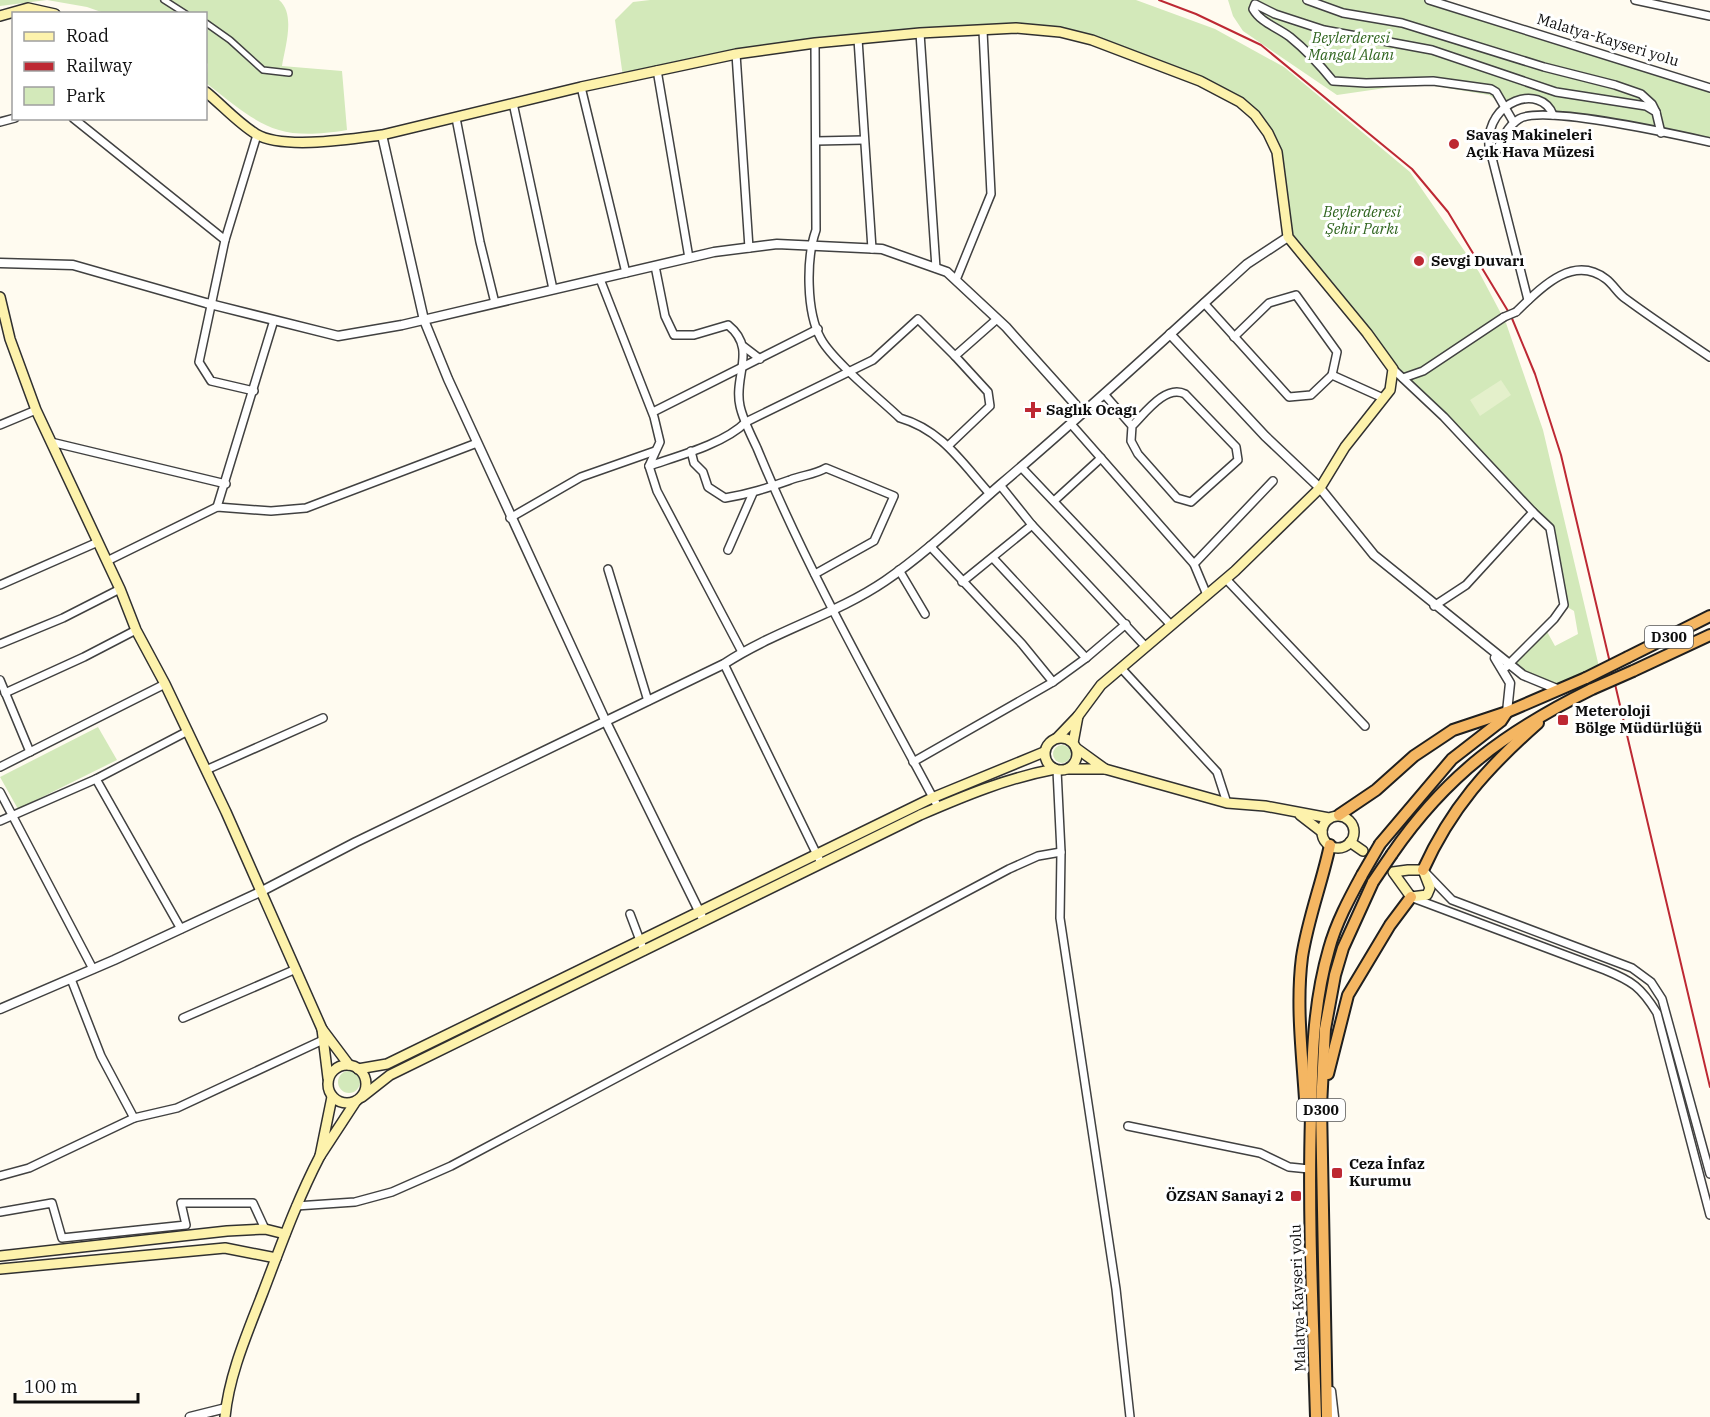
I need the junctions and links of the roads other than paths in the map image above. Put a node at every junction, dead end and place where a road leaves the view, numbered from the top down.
1 (164, 0) edge
2 (1307, 0) edge
3 (1429, 0) edge
4 (1635, 0) edge
5 (14, 12) edge
6 (46, 12) edge
7 (183, 12) edge
8 (1710, 16) edge
9 (207, 24) edge
10 (983, 31) junction
11 (920, 33) junction
12 (858, 39) junction
13 (815, 43) junction
14 (736, 54) junction
15 (657, 70) junction
16 (289, 73) dead end
17 (581, 87) junction
18 (1710, 88) edge
19 (207, 93) edge
20 (513, 103) junction
21 (1505, 106) junction
22 (1656, 112) junction
23 (1553, 115) junction
24 (456, 118) junction
25 (75, 120) edge
26 (1514, 123) junction
27 (1661, 132) junction
28 (257, 135) junction
29 (382, 135) junction
30 (864, 140) junction
31 (816, 141) junction
32 (1710, 142) edge
33 (1494, 157) junction
34 (1288, 237) junction
35 (225, 240) junction
36 (810, 246) junction
37 (749, 248) junction
38 (872, 249) junction
39 (689, 258) junction
40 (0, 263) edge
41 (655, 266) junction
42 (936, 268) junction
43 (626, 273) junction
44 (600, 279) junction
45 (956, 280) junction
46 (553, 289) junction
47 (0, 297) edge
48 (1528, 300) junction
49 (495, 303) junction
50 (1204, 303) junction
51 (212, 305) junction
52 (997, 319) junction
53 (274, 320) junction
54 (424, 320) junction
55 (818, 329) junction
56 (1170, 334) junction
57 (1234, 337) junction
58 (743, 346) junction
59 (955, 356) junction
60 (1710, 357) edge
61 (760, 359) junction
62 (742, 367) junction
63 (1393, 369) junction
64 (851, 372) junction
65 (1332, 375) junction
66 (1403, 378) junction
67 (254, 391) junction
68 (1104, 394) junction
69 (1383, 398) junction
70 (36, 410) junction
71 (653, 412) junction
72 (1083, 413) junction
73 (746, 422) junction
74 (1071, 424) junction
75 (0, 425) edge
76 (1132, 426) junction
77 (51, 442) junction
78 (477, 443) junction
79 (948, 446) junction
80 (655, 451) junction
81 (691, 451) junction
82 (1101, 458) junction
83 (649, 466) junction
84 (1022, 468) junction
85 (1274, 482) dead end
86 (226, 484) junction
87 (1000, 485) junction
88 (775, 488) junction
89 (1320, 488) junction
90 (753, 493) junction
91 (990, 494) junction
92 (1054, 501) junction
93 (217, 507) junction
94 (1533, 512) junction
95 (510, 518) junction
96 (1032, 525) junction
97 (98, 542) junction
98 (930, 546) junction
99 (728, 550) dead end
100 (993, 558) junction
101 (107, 561) junction
102 (1194, 564) junction
103 (608, 569) dead end
104 (899, 570) junction
105 (815, 574) junction
106 (1226, 579) junction
107 (962, 582) junction
108 (0, 585) edge
109 (120, 589) junction
110 (1207, 595) junction
111 (1434, 606) junction
112 (831, 610) junction
113 (925, 614) dead end
114 (1710, 616) edge
115 (1126, 624) junction
116 (1171, 625) junction
117 (136, 630) junction
118 (1710, 635) edge
119 (0, 644) edge
120 (1145, 646) junction
121 (742, 652) junction
122 (1086, 658) junction
123 (724, 664) junction
124 (1507, 667) junction
125 (1121, 668) junction
126 (1053, 682) junction
127 (165, 684) junction
128 (2, 687) edge
129 (1557, 689) junction
130 (648, 701) junction
131 (1557, 707) junction
132 (1507, 712) junction
133 (1078, 716) junction
134 (322, 718) dead end
135 (606, 722) junction
136 (1365, 726) dead end
137 (188, 731) junction
138 (1057, 738) junction
139 (1074, 746) junction
140 (30, 752) junction
141 (1044, 752) junction
142 (913, 762) junction
143 (0, 767) edge
144 (1068, 769) junction
145 (1105, 769) junction
146 (206, 770) junction
147 (1056, 770) junction
148 (96, 779) junction
149 (0, 792) edge
150 (932, 798) junction
151 (1227, 803) junction
152 (938, 807) junction
153 (1299, 814) junction
154 (12, 815) junction
155 (1334, 817) junction
156 (0, 821) edge
157 (1322, 832) junction
158 (1350, 842) junction
159 (1329, 845) junction
160 (1363, 851) dead end
161 (1061, 852) junction
162 (816, 853) junction
163 (821, 863) junction
164 (1423, 870) junction
165 (262, 891) junction
166 (1411, 897) junction
167 (630, 914) dead end
168 (702, 916) junction
169 (181, 929) junction
170 (642, 947) junction
171 (93, 969) junction
172 (296, 969) junction
173 (71, 979) junction
174 (0, 1009) edge
175 (183, 1018) dead end
176 (322, 1029) junction
177 (323, 1040) junction
178 (349, 1065) junction
179 (358, 1069) junction
180 (328, 1078) junction
181 (332, 1097) junction
182 (359, 1099) junction
183 (1321, 1106) junction
184 (134, 1118) junction
185 (1128, 1126) dead end
186 (320, 1155) junction
187 (1309, 1169) junction
188 (1710, 1174) edge
189 (0, 1176) edge
190 (296, 1206) junction
191 (0, 1212) edge
192 (1710, 1215) edge
193 (266, 1229) junction
194 (285, 1234) junction
195 (0, 1256) edge
196 (276, 1258) junction
197 (0, 1269) edge
198 (1326, 1346) junction
199 (225, 1412) edge
200 (190, 1417) edge
201 (1130, 1417) edge
202 (1316, 1417) edge
203 (1327, 1417) edge
204 (1334, 1417) edge

1 - 7 street
2 - 22 street
3 - 18 street, Malatya-Kayseri yolu
4 - 8 street
5 - 6 main road
9 - 16 street
10 - 11 main road
10 - 34 main road
10 - 45 street
11 - 12 main road
11 - 42 street
12 - 13 main road
12 - 30 street
13 - 14 main road
13 - 31 street
14 - 15 main road
14 - 37 street
15 - 17 main road
15 - 39 street
17 - 20 main road
17 - 43 street
19 - 28 main road
20 - 24 main road
20 - 46 street
21 - 22 street
21 - 23 street
21 - 26 street
21 - 33 street
22 - 27 street
23 - 26 street
23 - 27 street
24 - 29 main road
24 - 49 street
25 - 35 street
26 - 33 street
27 - 32 street
28 - 29 main road
28 - 35 street
29 - 54 street
30 - 31 street
30 - 38 street
31 - 36 street
33 - 48 street
34 - 50 street
34 - 63 main road
35 - 51 street
36 - 37 street
36 - 38 street
36 - 55 street
37 - 39 street
38 - 42 street
39 - 41 street
40 - 51 street
41 - 43 street
41 - 58 street
42 - 45 street
43 - 44 street
44 - 46 street
44 - 71 street
45 - 52 street
46 - 49 street
47 - 70 main road
48 - 60 street
48 - 66 street, bridge
49 - 54 street
50 - 56 street
50 - 57 street
51 - 53 street
51 - 67 street
52 - 59 street
52 - 72 street
53 - 54 street
53 - 67 street
54 - 78 street
55 - 61 street
55 - 64 street
56 - 68 street
56 - 89 street
57 - 65 street
57 - 65 street
58 - 61 street
58 - 62 street
59 - 64 street
59 - 79 street
61 - 62 street
62 - 71 street
62 - 73 street
63 - 66 street
63 - 69 main road
64 - 73 street
64 - 79 street
65 - 69 street
66 - 94 street
67 - 86 street
68 - 72 street
68 - 76 street
69 - 89 main road
70 - 75 street
70 - 77 main road
71 - 80 street
72 - 74 street
73 - 81 street
73 - 88 street
74 - 82 street
74 - 84 street
76 - 76 street
77 - 86 street
77 - 97 main road
78 - 93 street
78 - 95 street
79 - 91 street
80 - 83 street
80 - 95 street
81 - 83 street
81 - 90 street
82 - 92 street
82 - 102 street
83 - 121 street
84 - 87 street
84 - 92 street
85 - 102 street
86 - 93 street
87 - 91 street
87 - 96 street
88 - 90 street
88 - 105 street
88 - 105 street
89 - 106 main road
89 - 111 street
90 - 99 street
91 - 98 street
92 - 116 street
93 - 101 street
94 - 111 street
94 - 124 street
95 - 135 street
96 - 100 street
96 - 115 street
97 - 101 main road
97 - 108 street
98 - 104 street
98 - 107 street
100 - 107 street
100 - 122 street
101 - 109 main road
102 - 110 street
103 - 130 street
104 - 112 street
104 - 113 street
105 - 112 street
106 - 110 main road
106 - 136 street
107 - 126 street
109 - 117 main road
109 - 119 street
110 - 116 main road
111 - 124 street
112 - 121 street
112 - 142 street
114 - 129 highway, Malatya-Kayseri yolu / D300, bridge
115 - 120 street
115 - 122 street
116 - 120 main road
117 - 127 main road
117 - 128 street
118 - 131 highway, D300, bridge
120 - 125 main road
121 - 123 street
122 - 126 street
123 - 130 street
123 - 162 street
124 - 129 street
124 - 132 street
125 - 133 main road
125 - 151 street
126 - 142 street
127 - 137 main road
127 - 140 street
128 - 140 street
129 - 132 highway, Malatya-Kayseri yolu / D300
130 - 135 street
131 - 164 highway
131 - 183 highway, D300, bridge
132 - 155 highway
132 - 187 highway, Malatya-Kayseri yolu / D300, bridge
133 - 138 main road
133 - 139 main road
134 - 146 street
135 - 165 street
135 - 168 street
137 - 146 main road
137 - 148 street
138 - 139 main road
138 - 141 main road
139 - 144 main road
139 - 145 main road
140 - 143 street
141 - 147 main road
141 - 150 main road
142 - 150 street
144 - 145 main road
144 - 147 main road
145 - 151 main road
146 - 165 main road
147 - 152 main road
147 - 161 street
148 - 154 street
148 - 169 street
149 - 154 street
150 - 152 street
150 - 162 main road
151 - 153 main road
152 - 163 main road
153 - 155 main road
153 - 157 main road
154 - 156 street
154 - 171 street
155 - 157 main road
155 - 158 main road
157 - 159 main road
158 - 159 main road
158 - 160 main road
159 - 187 highway
161 - 190 street
161 - 201 street
162 - 163 street
162 - 168 main road
163 - 168 main road
164 - 166 main road
164 - 166 main road
164 - 188 street
165 - 169 street
165 - 172 main road
166 - 183 highway
166 - 192 street
167 - 170 street
168 - 170 main road
169 - 171 street
170 - 179 main road
170 - 182 main road
171 - 173 street
172 - 175 street
172 - 176 main road
173 - 174 street
173 - 184 street
176 - 177 main road
176 - 178 main road
177 - 180 main road
177 - 184 street
178 - 179 main road
178 - 180 main road
179 - 182 main road
180 - 181 main road
181 - 182 main road
181 - 186 main road
182 - 186 main road
183 - 198 highway, D300
184 - 189 street
185 - 187 street
186 - 190 main road
187 - 202 highway, Malatya-Kayseri yolu / D300
190 - 194 main road
191 - 193 street
193 - 194 main road
193 - 195 main road
194 - 196 main road
196 - 197 main road
196 - 199 main road
198 - 203 highway, D300
198 - 204 street
199 - 200 street

